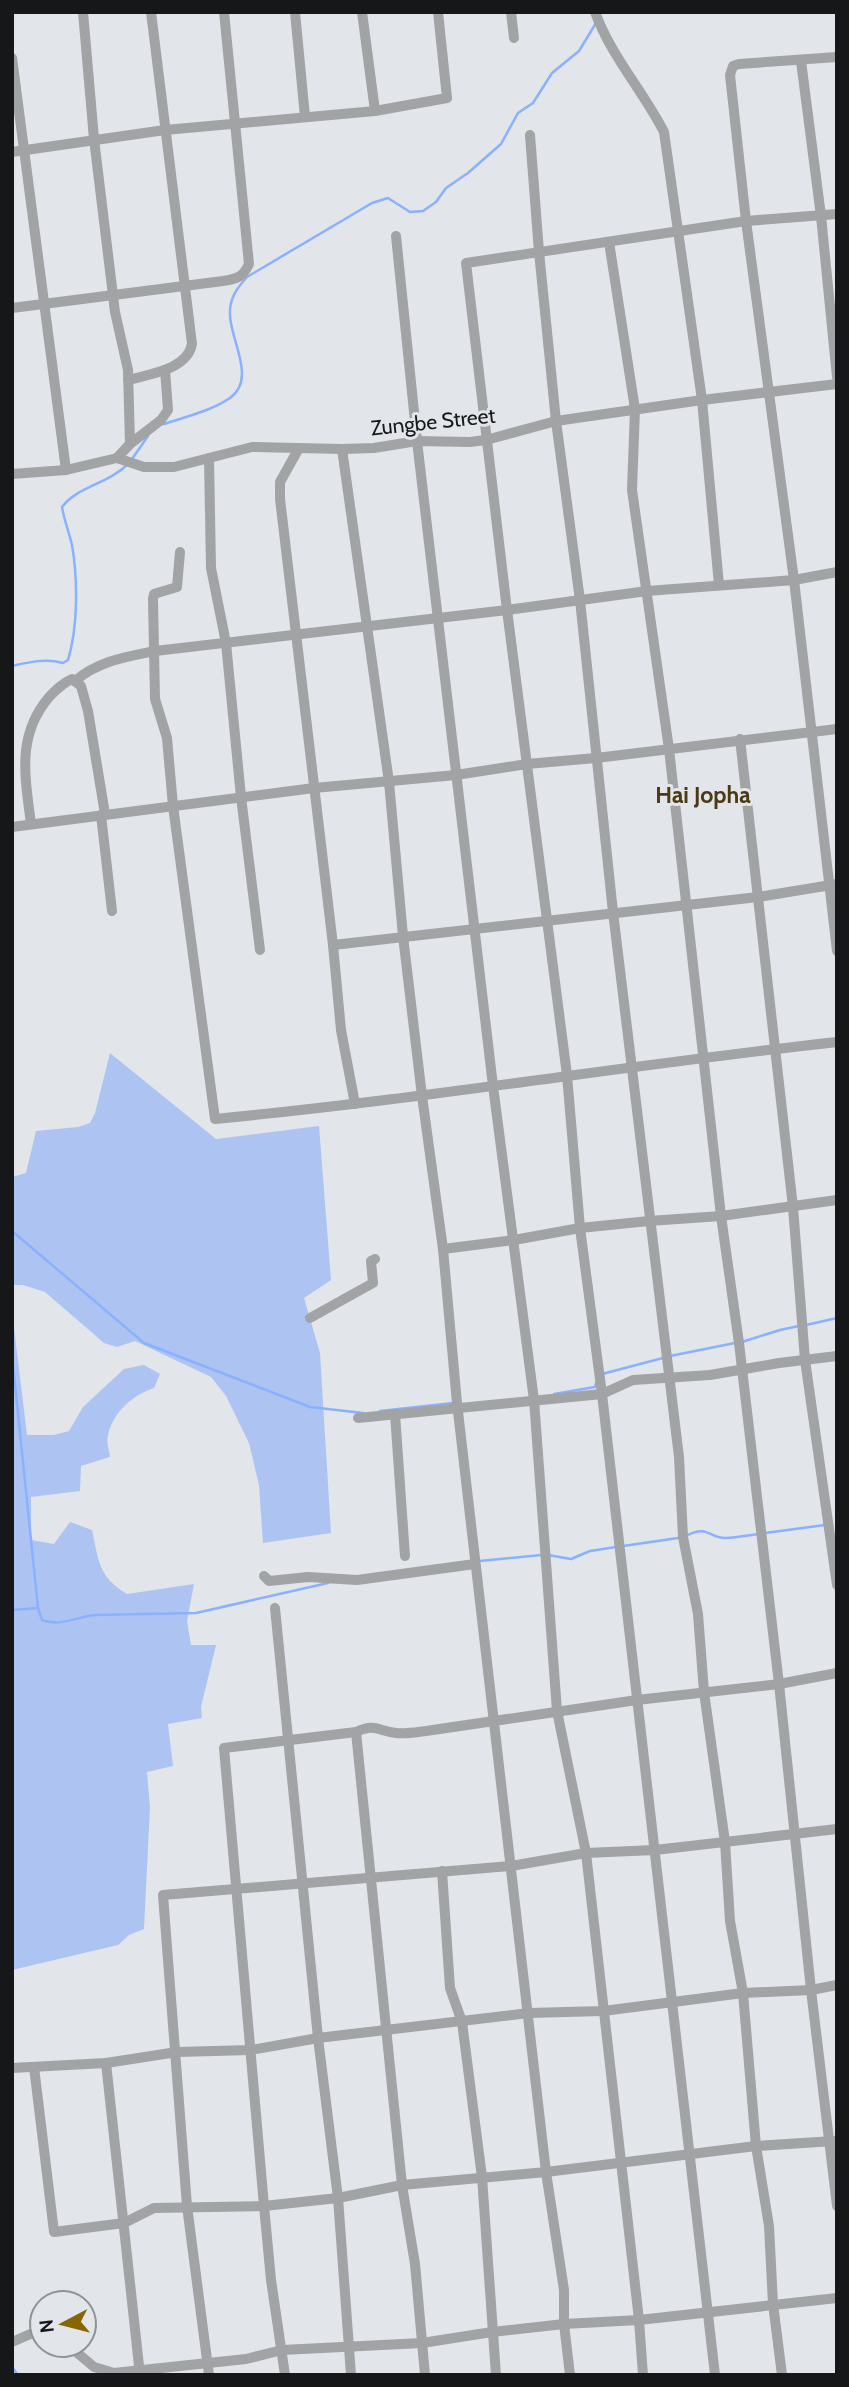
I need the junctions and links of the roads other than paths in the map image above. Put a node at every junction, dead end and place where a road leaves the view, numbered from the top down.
1 (82, 12) edge
2 (151, 12) edge
3 (224, 12) edge
4 (295, 12) edge
5 (362, 12) edge
6 (438, 12) edge
7 (511, 12) edge
8 (595, 12) edge
9 (514, 38) dead end
10 (837, 57) edge
11 (12, 58) edge
12 (801, 61) junction
13 (374, 111) junction
14 (305, 117) junction
15 (236, 123) junction
16 (165, 130) junction
17 (530, 135) dead end
18 (94, 139) junction
19 (26, 149) junction
20 (12, 152) edge
21 (837, 214) edge
22 (821, 216) junction
23 (746, 220) junction
24 (679, 232) junction
25 (396, 236) dead end
26 (608, 242) junction
27 (539, 252) junction
28 (185, 286) junction
29 (113, 295) junction
30 (43, 303) junction
31 (12, 308) edge
32 (166, 370) junction
33 (837, 377) edge
34 (128, 380) junction
35 (837, 384) edge
36 (768, 393) junction
37 (702, 400) junction
38 (635, 409) junction
39 (556, 421) junction
40 (486, 440) junction
41 (417, 441) junction
42 (130, 444) junction
43 (299, 449) junction
44 (342, 449) junction
45 (209, 458) junction
46 (120, 459) junction
47 (66, 470) junction
48 (12, 474) edge
49 (180, 552) dead end
50 (837, 572) edge
51 (794, 580) junction
52 (719, 585) junction
53 (648, 591) junction
54 (580, 600) junction
55 (507, 610) junction
56 (438, 618) junction
57 (367, 625) junction
58 (296, 633) junction
59 (226, 642) junction
60 (155, 651) junction
61 (75, 681) junction
62 (837, 729) edge
63 (811, 732) junction
64 (740, 739) junction
65 (669, 749) junction
66 (596, 758) junction
67 (527, 764) junction
68 (456, 775) junction
69 (389, 782) junction
70 (314, 788) junction
71 (241, 797) junction
72 (173, 806) junction
73 (103, 815) junction
74 (32, 824) junction
75 (12, 827) edge
76 (833, 884) edge
77 (758, 897) junction
78 (685, 905) junction
79 (112, 911) dead end
80 (613, 912) junction
81 (547, 920) junction
82 (475, 929) junction
83 (404, 936) junction
84 (333, 945) junction
85 (260, 950) dead end
86 (837, 951) edge
87 (837, 1042) edge
88 (776, 1049) junction
89 (704, 1059) junction
90 (632, 1068) junction
91 (567, 1075) junction
92 (492, 1086) junction
93 (422, 1096) junction
94 (355, 1104) junction
95 (837, 1200) edge
96 (793, 1207) junction
97 (721, 1216) junction
98 (649, 1221) junction
99 (580, 1228) junction
100 (514, 1240) junction
101 (443, 1249) junction
102 (375, 1259) dead end
103 (310, 1318) dead end
104 (837, 1356) edge
105 (806, 1360) junction
106 (742, 1369) junction
107 (668, 1377) junction
108 (602, 1394) junction
109 (534, 1400) junction
110 (457, 1406) junction
111 (395, 1414) junction
112 (358, 1418) dead end
113 (405, 1556) dead end
114 (475, 1564) junction
115 (264, 1576) dead end
116 (837, 1585) edge
117 (275, 1608) dead end
118 (837, 1674) edge
119 (779, 1684) junction
120 (704, 1692) junction
121 (637, 1700) junction
122 (557, 1711) junction
123 (494, 1721) junction
124 (356, 1732) junction
125 (290, 1742) junction
126 (837, 1829) edge
127 (796, 1835) junction
128 (725, 1843) junction
129 (655, 1850) junction
130 (586, 1853) junction
131 (511, 1866) junction
132 (442, 1871) junction
133 (372, 1878) junction
134 (303, 1883) junction
135 (235, 1889) junction
136 (837, 1985) edge
137 (811, 1990) junction
138 (743, 1993) junction
139 (672, 2001) junction
140 (603, 2011) junction
141 (530, 2012) junction
142 (462, 2022) junction
143 (386, 2030) junction
144 (318, 2038) junction
145 (251, 2050) junction
146 (177, 2052) junction
147 (106, 2063) junction
148 (34, 2067) junction
149 (12, 2068) edge
150 (833, 2141) edge
151 (756, 2146) junction
152 (689, 2155) junction
153 (620, 2162) junction
154 (546, 2172) junction
155 (482, 2177) junction
156 (402, 2185) junction
157 (338, 2198) junction
158 (187, 2206) junction
159 (264, 2206) junction
160 (837, 2206) edge
161 (124, 2223) junction
162 (837, 2298) edge
163 (774, 2304) junction
164 (707, 2312) junction
165 (639, 2320) junction
166 (564, 2324) junction
167 (492, 2332) junction
168 (422, 2343) junction
169 (348, 2348) junction
170 (282, 2350) junction
171 (85, 2359) edge
172 (209, 2369) edge
173 (140, 2372) edge
174 (285, 2375) edge
175 (351, 2375) edge
176 (425, 2375) edge
177 (496, 2375) edge
178 (570, 2375) edge
179 (643, 2375) edge
180 (715, 2375) edge
181 (782, 2375) edge

1 - 18 street
2 - 16 street
3 - 15 street
4 - 14 street
5 - 13 street
6 - 13 street
7 - 9 street
8 - 24 street
10 - 12 street
11 - 19 street
12 - 22 street
12 - 23 street
13 - 14 street
14 - 15 street
15 - 16 street
15 - 28 street
16 - 18 street
16 - 28 street
17 - 27 street
18 - 19 street
18 - 29 street
19 - 20 street
19 - 30 street
21 - 22 street
22 - 23 street
22 - 33 street
23 - 24 street
23 - 36 street
24 - 26 street
24 - 37 street
25 - 41 street
26 - 27 street
26 - 38 street
27 - 39 street
27 - 40 street
28 - 29 street
28 - 32 street
29 - 30 street
29 - 34 street
30 - 31 street
30 - 47 street
32 - 34 street
32 - 42 street
34 - 42 street
35 - 36 street, Zungbe Street
36 - 37 street, Zungbe Street
36 - 51 street
37 - 38 street, Zungbe Street
37 - 52 street
38 - 39 street, Zungbe Street
38 - 53 street
39 - 40 street, Zungbe Street
39 - 54 street
40 - 41 street, Zungbe Street
40 - 55 street
41 - 44 street, Zungbe Street
41 - 56 street
42 - 46 street
43 - 44 street, Zungbe Street
43 - 45 street, Zungbe Street
43 - 58 street
44 - 57 street
45 - 46 street, Zungbe Street
45 - 59 street
46 - 47 street
47 - 48 street
49 - 60 street
50 - 51 street
51 - 52 street
51 - 63 street
52 - 53 street
53 - 54 street
53 - 65 street
54 - 55 street
54 - 66 street
55 - 56 street
55 - 67 street
56 - 57 street
56 - 68 street
57 - 58 street
57 - 69 street
58 - 59 street
58 - 70 street
59 - 60 street
59 - 71 street
60 - 61 street
60 - 72 street
61 - 73 street
61 - 74 street
62 - 63 street
63 - 64 street
63 - 76 street
64 - 65 street
64 - 77 street
65 - 66 street
65 - 78 street
66 - 67 street
66 - 80 street
67 - 68 street
67 - 81 street
68 - 69 street
68 - 82 street
69 - 70 street
69 - 83 street
70 - 71 street
70 - 84 street
71 - 72 street
71 - 85 street
72 - 73 street
72 - 94 street
73 - 74 street
73 - 79 street
74 - 75 street
76 - 77 street
76 - 86 street
77 - 78 street
77 - 88 street
78 - 80 street
78 - 89 street
80 - 81 street
80 - 90 street
81 - 82 street
81 - 91 street
82 - 83 street
82 - 92 street
83 - 84 street
83 - 93 street
84 - 94 street
87 - 88 street
88 - 89 street
88 - 96 street
89 - 90 street
89 - 97 street
90 - 91 street
90 - 98 street
91 - 92 street
91 - 99 street
92 - 93 street
92 - 100 street
93 - 94 street
93 - 101 street
95 - 96 street
96 - 97 street
96 - 105 street
97 - 98 street
97 - 106 street
98 - 99 street
98 - 107 street
99 - 100 street
99 - 108 street
100 - 101 street
100 - 109 street
101 - 110 street
102 - 103 street
104 - 105 street
105 - 106 street
105 - 116 street
106 - 107 street
106 - 119 street
107 - 108 street
107 - 120 street
108 - 109 street
108 - 121 street
109 - 110 street
109 - 122 street
110 - 111 street
110 - 114 street
111 - 112 street
111 - 113 street
114 - 115 street
114 - 123 street
117 - 125 street
118 - 119 street
119 - 120 street
119 - 127 street
120 - 121 street
120 - 128 street
121 - 122 street
121 - 129 street
122 - 123 street
122 - 130 street
123 - 124 street
123 - 131 street
124 - 125 street
124 - 133 street
125 - 134 street
125 - 135 street
126 - 127 street
127 - 128 street
127 - 137 street
128 - 129 street
128 - 138 street
129 - 130 street
129 - 139 street
130 - 131 street
130 - 140 street
131 - 132 street
131 - 141 street
132 - 133 street
132 - 142 street
133 - 134 street
133 - 143 street
134 - 135 street
134 - 144 street
135 - 145 street
135 - 146 street
136 - 137 street
137 - 138 street
137 - 150 street
138 - 139 street
138 - 151 street
139 - 140 street
139 - 152 street
140 - 141 street
140 - 153 street
141 - 142 street
141 - 154 street
142 - 143 street
142 - 155 street
143 - 144 street
143 - 156 street
144 - 145 street
144 - 157 street
145 - 146 street
145 - 159 street
146 - 147 street
146 - 158 street
147 - 148 street
147 - 161 street
148 - 149 street
148 - 161 street
150 - 151 street
150 - 160 street
151 - 152 street
151 - 163 street
152 - 153 street
152 - 164 street
153 - 154 street
153 - 165 street
154 - 155 street
154 - 166 street
155 - 156 street
155 - 167 street
156 - 157 street
156 - 168 street
157 - 159 street
157 - 169 street
158 - 159 street
158 - 161 street
158 - 172 street
159 - 170 street
161 - 173 street
162 - 163 street
163 - 164 street
163 - 181 street
164 - 165 street
164 - 180 street
165 - 166 street
165 - 179 street
166 - 167 street
166 - 178 street
167 - 168 street
167 - 177 street
168 - 169 street
168 - 176 street
169 - 170 street
169 - 175 street
170 - 172 street
170 - 174 street
171 - 173 street
172 - 173 street

